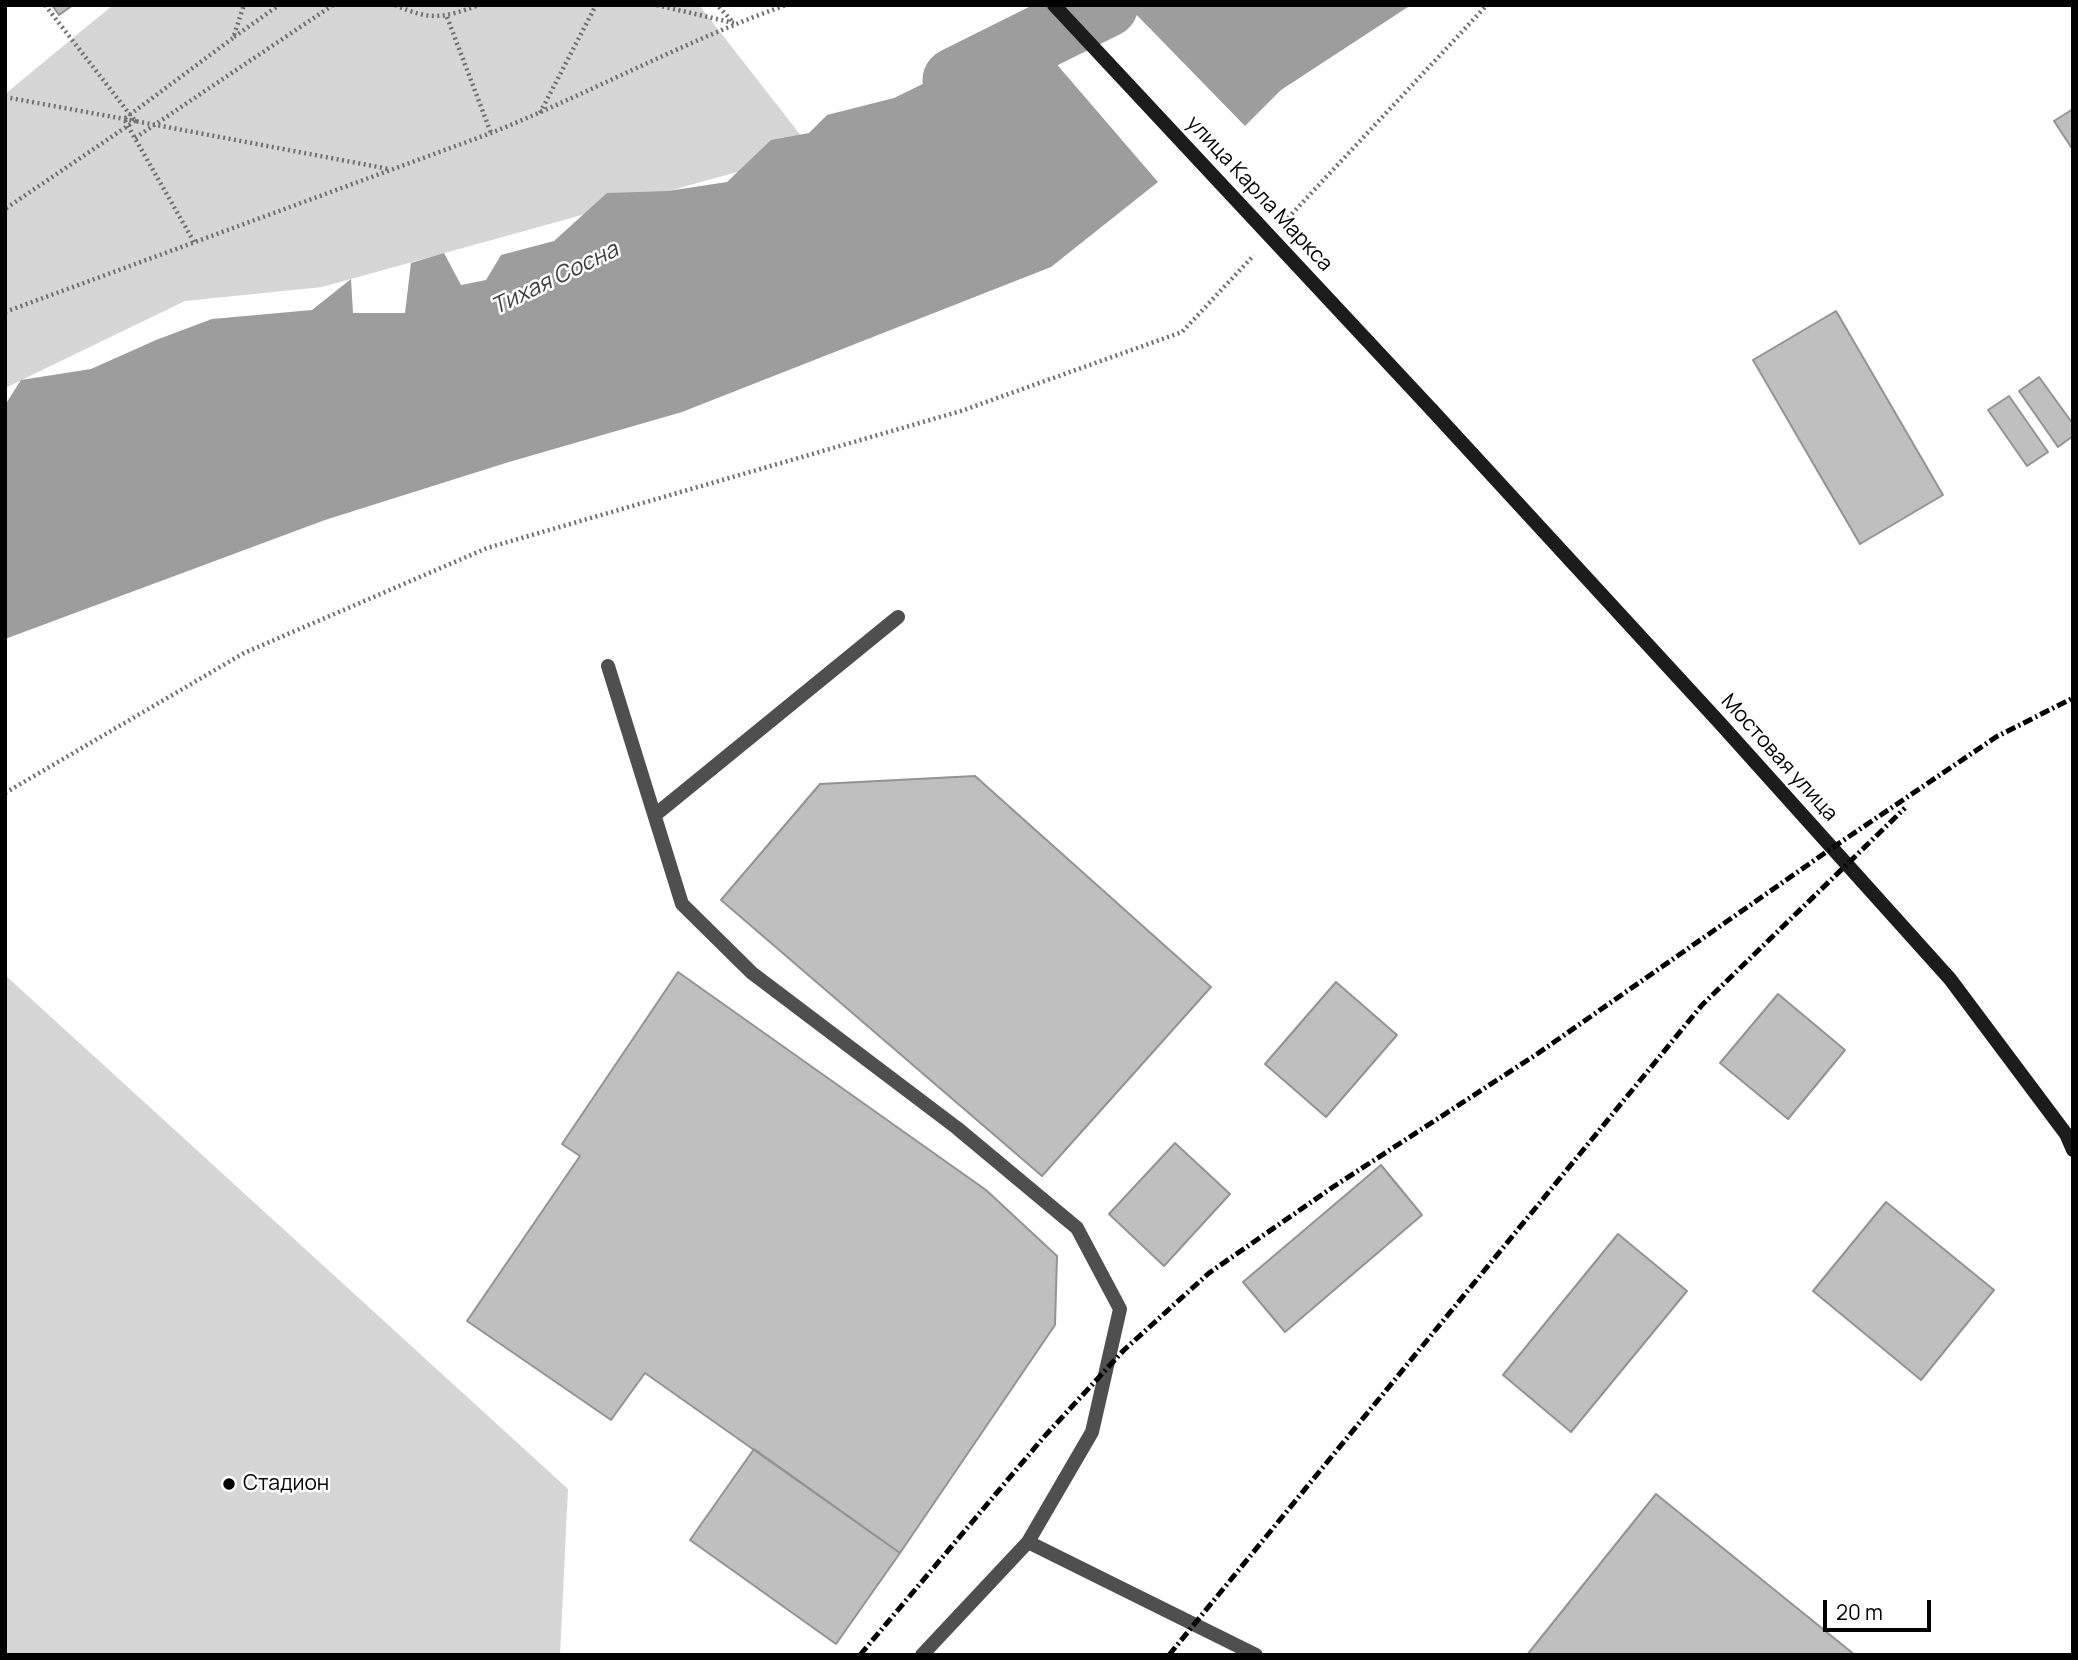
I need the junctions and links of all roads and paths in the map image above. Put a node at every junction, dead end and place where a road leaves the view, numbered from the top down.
1 (45, 5) edge
2 (244, 5) edge
3 (279, 5) edge
4 (333, 5) edge
5 (395, 5) edge
6 (479, 5) edge
7 (596, 5) edge
8 (657, 5) edge
9 (717, 5) edge
10 (786, 5) edge
11 (1054, 5) edge
12 (1487, 5) edge
13 (447, 17) junction
14 (734, 23) junction
15 (233, 38) junction
16 (5, 97) edge
17 (540, 113) junction
18 (124, 119) junction
19 (135, 121) junction
20 (491, 133) junction
21 (135, 138) junction
22 (393, 169) junction
23 (5, 209) edge
24 (1280, 226) dead end
25 (194, 243) junction
26 (1262, 246) dead end
27 (5, 312) edge
28 (1432, 410) joint
29 (898, 617) dead end
30 (608, 666) dead end
31 (5, 793) edge
32 (655, 815) junction
33 (2073, 1150) edge
34 (1028, 1542) junction
35 (1252, 1654) edge
36 (922, 1655) edge

1 - 19 path
2 - 15 path
3 - 15 path
4 - 21 path
5 - 13 path
6 - 13 path
7 - 17 path
8 - 14 path
9 - 14 path
10 - 14 path
11 - 28 main road, улица Карла Маркса, bridge
12 - 24 path
13 - 20 path
14 - 17 path
15 - 18 path
16 - 18 path
17 - 20 path
18 - 19 path
18 - 21 path
19 - 22 path
19 - 23 path
20 - 22 path
21 - 25 path
22 - 25 path
25 - 27 path
26 - 31 path
28 - 33 main road, Мостовая улица
29 - 32 lane
30 - 32 lane
32 - 34 lane
34 - 35 lane
34 - 36 lane

